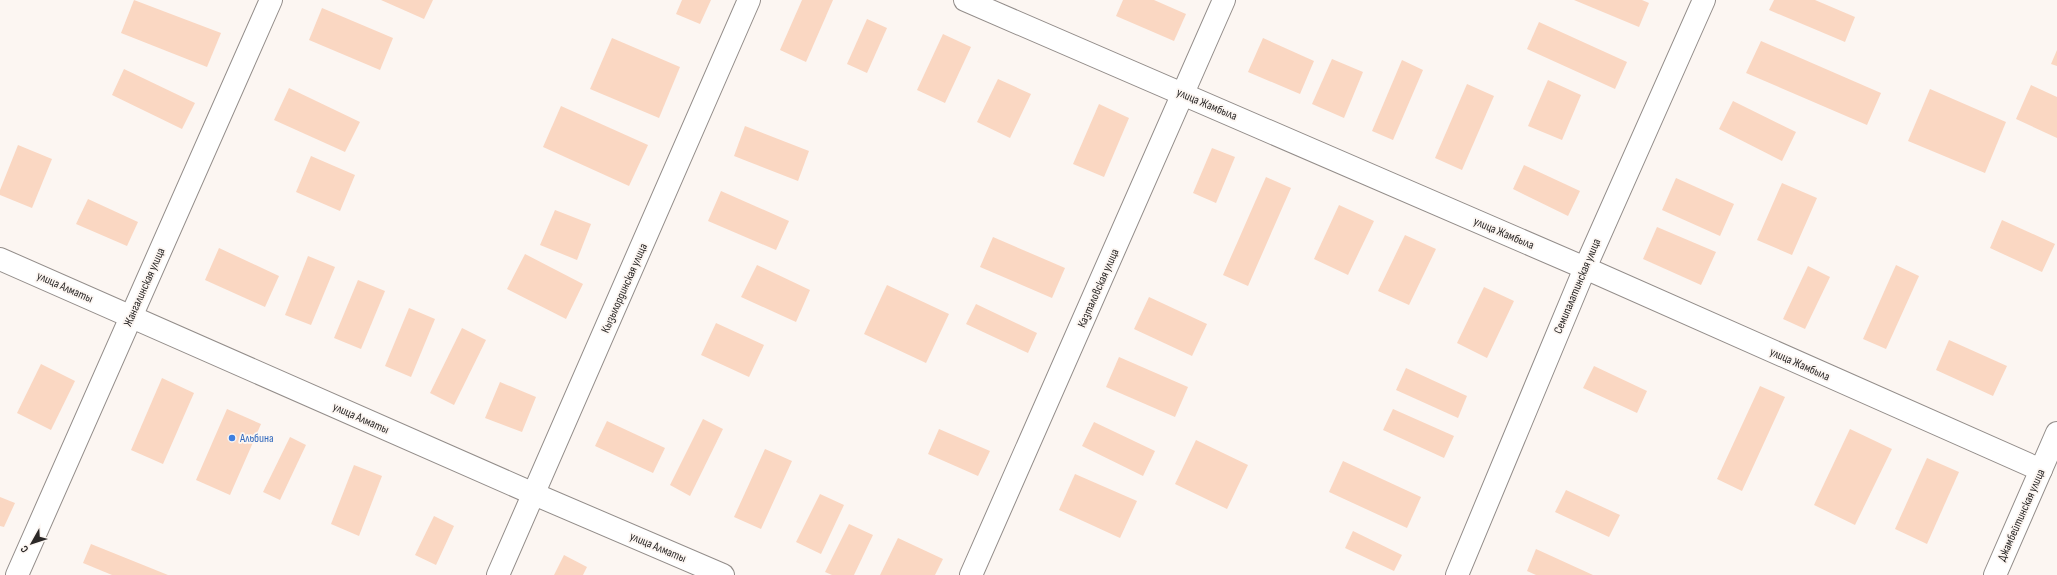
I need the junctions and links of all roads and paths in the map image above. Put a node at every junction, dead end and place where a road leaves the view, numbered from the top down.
1 (271, 0) edge
2 (749, 0) edge
3 (965, 0) edge
4 (1224, 0) edge
5 (1704, 0) edge
6 (1184, 94) junction
7 (0, 259) edge
8 (1585, 268) junction
9 (131, 316) junction
10 (2057, 433) edge
11 (2041, 470) junction
12 (534, 494) junction
13 (17, 575) edge
14 (498, 575) edge
15 (723, 575) edge
16 (971, 575) edge
17 (1457, 575) edge
18 (1995, 575) edge

1 - 9 street, Жангалинская улица
2 - 12 street, Кызылординская улица
3 - 6 street, улица Жамбыла
4 - 6 street, Казталовская улица
5 - 8 street, Семипалатинская улица
6 - 8 street, улица Жамбыла
6 - 16 street, Казталовская улица
7 - 9 street, улица Алматы
8 - 11 street, улица Жамбыла
8 - 17 street, Семипалатинская улица
9 - 12 street, улица Алматы
9 - 13 street, Жангалинская улица
10 - 11 street, Джамбейтинская улица
11 - 18 street, Джамбейтинская улица
12 - 14 street, Кызылординская улица
12 - 15 street, улица Алматы

